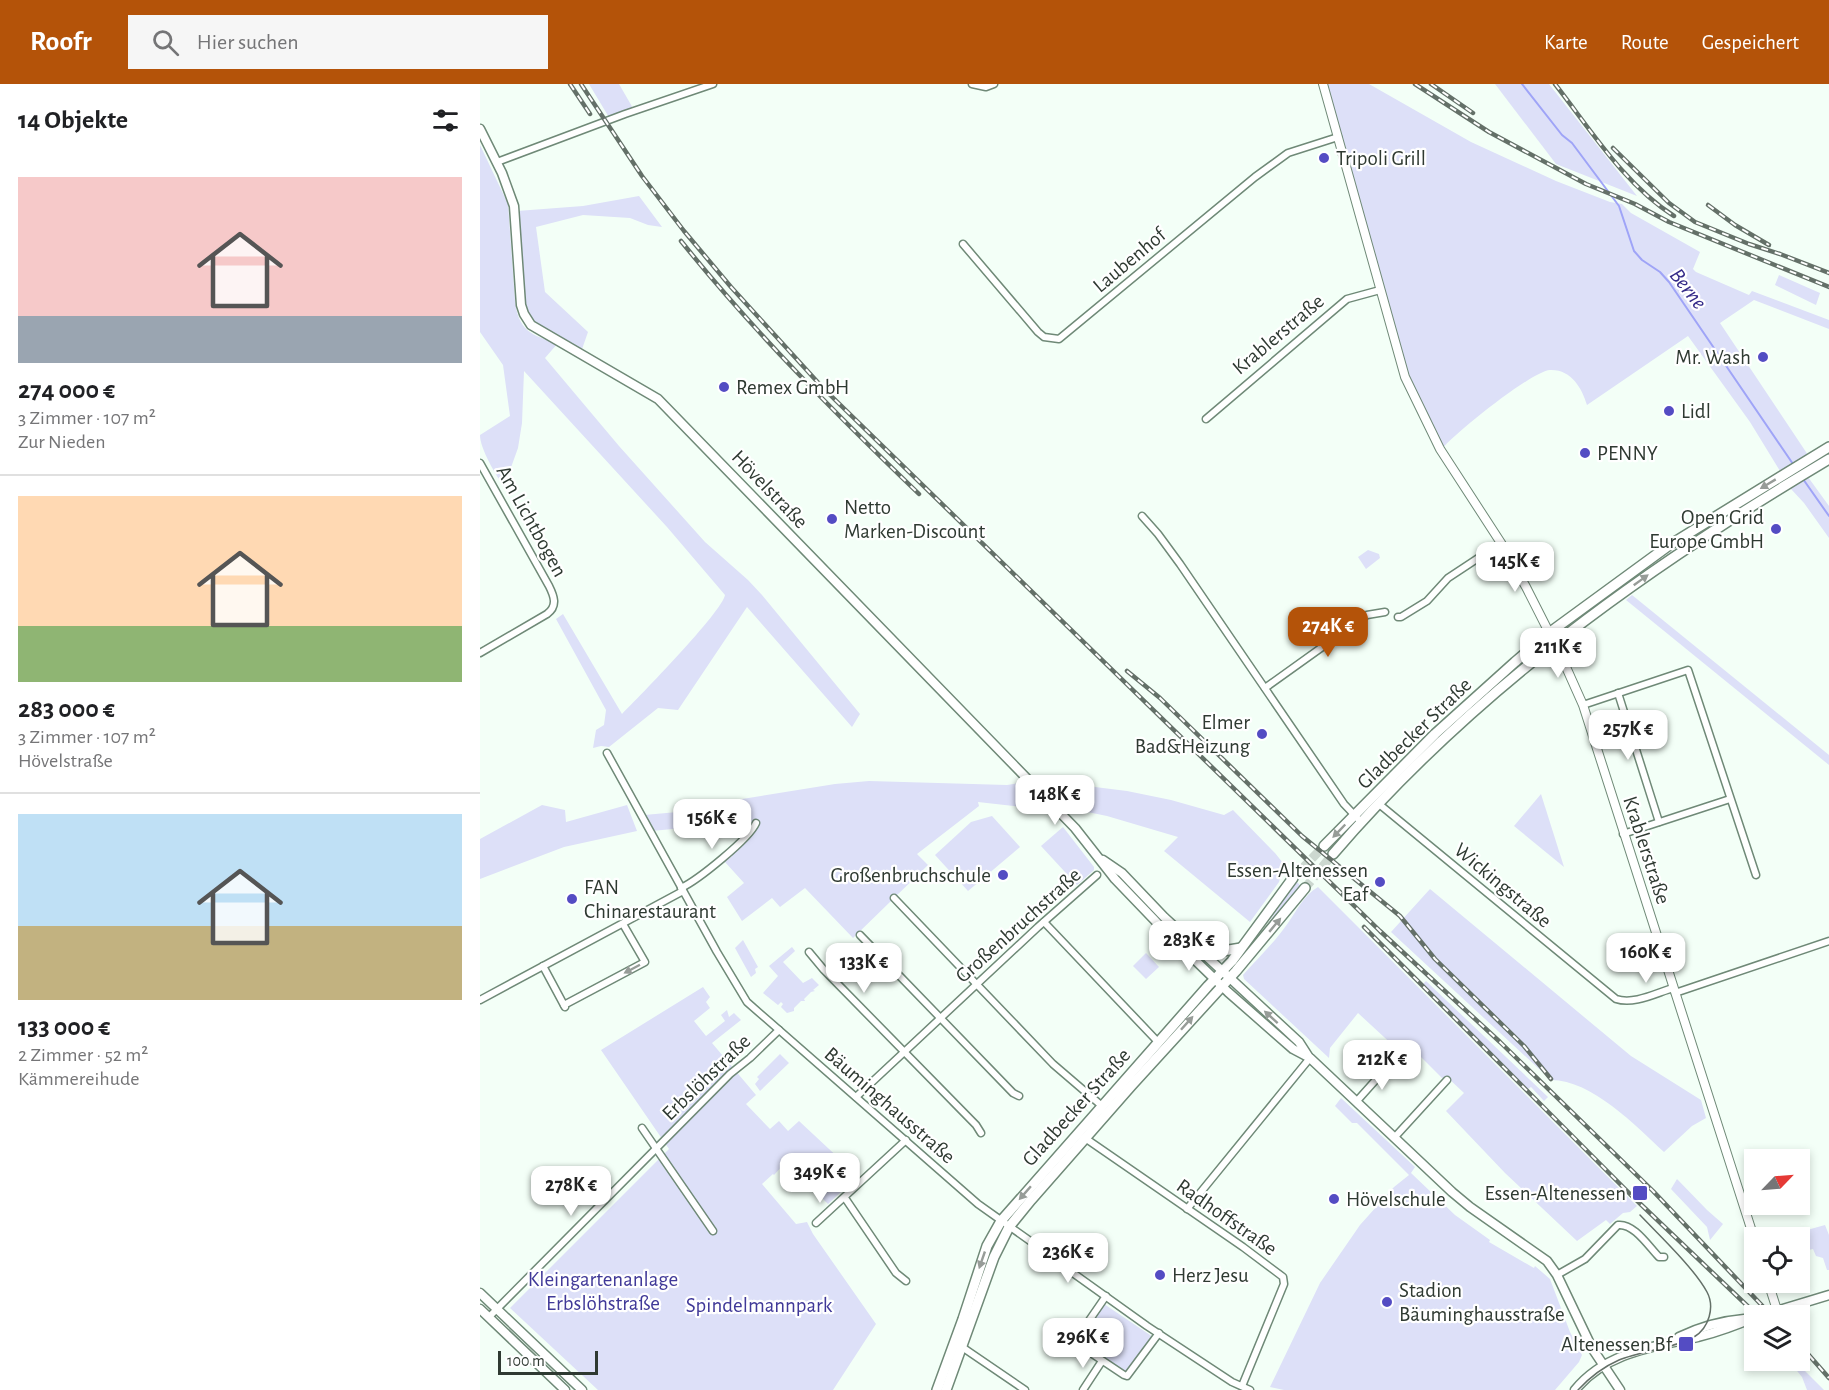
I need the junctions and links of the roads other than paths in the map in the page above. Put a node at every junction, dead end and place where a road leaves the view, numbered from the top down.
1 (713, 84) edge
2 (972, 84) edge
3 (994, 84) edge
4 (1323, 84) edge
5 (480, 129) edge
6 (1338, 137) junction
7 (497, 162) junction
8 (963, 244) dead end
9 (1380, 290) junction
10 (1206, 419) dead end
11 (1829, 447) edge
12 (1829, 459) edge
13 (480, 462) edge
14 (1142, 516) dead end
15 (1501, 543) junction
16 (1668, 546) junction
17 (1669, 560) junction
18 (1384, 612) dead end
19 (1398, 617) dead end
20 (1549, 633) junction
21 (1554, 643) junction
22 (480, 653) edge
23 (1265, 688) junction
24 (1618, 693) junction
25 (1583, 705) junction
26 (607, 753) dead end
27 (1730, 799) junction
28 (1379, 804) junction
29 (1358, 819) junction
30 (1659, 822) junction
31 (756, 823) dead end
32 (1623, 834) junction
33 (1324, 846) tunnel mouth
34 (1333, 854) tunnel mouth
35 (1101, 859) junction
36 (1097, 875) dead end
37 (1756, 875) dead end
38 (1293, 878) tunnel mouth
39 (1305, 888) tunnel mouth
40 (682, 889) junction
41 (894, 898) dead end
42 (1044, 922) junction
43 (624, 924) junction
44 (860, 935) dead end
45 (1829, 941) edge
46 (1241, 948) junction
47 (809, 952) dead end
48 (1205, 954) junction
49 (543, 966) junction
50 (1226, 974) junction
51 (1215, 978) junction
52 (976, 984) junction
53 (1222, 986) junction
54 (1674, 991) junction
55 (480, 1000) edge
56 (939, 1018) junction
57 (780, 1030) junction
58 (1158, 1042) junction
59 (904, 1051) junction
60 (1310, 1058) junction
61 (1390, 1064) dead end
62 (1447, 1080) dead end
63 (1019, 1096) dead end
64 (856, 1097) junction
65 (1356, 1102) junction
66 (1102, 1106) junction
67 (642, 1128) dead end
68 (981, 1133) dead end
69 (1085, 1138) junction
70 (1394, 1138) junction
71 (906, 1140) junction
72 (657, 1149) junction
73 (845, 1198) junction
74 (1187, 1209) junction
75 (1001, 1221) junction
76 (816, 1223) dead end
77 (1009, 1227) junction
78 (1750, 1227) edge
79 (713, 1231) dead end
80 (1664, 1257) dead end
81 (1557, 1275) junction
82 (906, 1281) dead end
83 (480, 1293) edge
84 (1829, 1295) edge
85 (1106, 1296) junction
86 (1794, 1305) edge
87 (497, 1308) junction
88 (480, 1309) edge
89 (489, 1317) junction
90 (1744, 1321) edge
91 (1159, 1333) junction
92 (962, 1347) junction
93 (1102, 1360) junction
94 (1603, 1364) junction
95 (1242, 1386) junction
96 (566, 1390) edge
97 (582, 1390) edge
98 (937, 1390) edge
99 (946, 1390) edge
100 (1025, 1390) edge
101 (1083, 1390) edge
102 (1249, 1390) edge
103 (1575, 1390) edge
104 (1620, 1390) edge

1 - 7 street
2 - 3 street
4 - 6 street, Krablerstraße
5 - 7 main road, Hövelstraße
6 - 8 street, Laubenhof
6 - 9 street, Krablerstraße
7 - 35 main road, Hövelstraße
9 - 10 street, Krablerstraße
9 - 15 street, Krablerstraße
11 -> 16 main road, Gladbecker Straße
12 - 17 main road, Gladbecker Straße
13 - 22 street, Am Lichtbogen
14 - 23 street
15 - 19 street
15 - 20 street, Krablerstraße
16 - 17 main road
16 - 20 main road, Gladbecker Straße
21 -> 17 main road, Gladbecker Straße
18 - 23 street
20 - 21 street, Krablerstraße
20 - 29 main road, Gladbecker Straße
21 - 25 street, Krablerstraße
21 - 28 main road, Gladbecker Straße
23 - 29 street
24 - 25 street
24 - 27 street
24 - 30 street
25 - 32 street, Krablerstraße
26 - 40 street, Bäuminghausstraße
27 - 30 street
27 - 37 street
28 - 29 main road, Gladbecker Straße
28 - 54 street, Wickingstraße
29 -> 33 main road, Gladbecker Straße
29 - 34 main road, Gladbecker Straße
30 - 32 street
31 - 40 street
32 - 54 street, Krablerstraße
35 - 48 main road, Hövelstraße
35 - 51 main road, Hövelstraße
36 - 42 street, Großenbruchstraße
38 - 46 main road, Gladbecker Straße
50 -> 39 main road, Gladbecker Straße
40 - 43 street
40 - 57 street, Bäuminghausstraße
41 - 52 street
42 - 52 street, Großenbruchstraße
42 - 58 street
43 - 49 street
43 -> 49 street
44 - 56 street
45 - 54 street
46 - 48 main road
46 - 50 main road, Gladbecker Straße
47 - 59 street
48 - 50 main road, Hövelstraße
49 - 55 street
50 - 51 main road, Gladbecker Straße
50 - 53 main road, Gladbecker Straße
60 -> 50 main road, Hövelstraße
51 - 53 main road, Hövelstraße
51 - 58 main road, Gladbecker Straße
52 - 56 street, Großenbruchstraße
52 - 66 street
53 - 60 main road, Hövelstraße
69 -> 53 main road, Gladbecker Straße
54 - 78 street, Krablerstraße
56 - 59 street, Großenbruchstraße
56 - 63 street
57 - 64 street, Bäuminghausstraße
57 - 72 street, Erbslöhstraße
58 - 66 main road, Gladbecker Straße
59 - 64 street, Großenbruchstraße
59 - 68 street
60 - 65 main road, Hövelstraße
60 - 74 street
61 - 65 street
62 - 70 street
64 - 71 street, Bäuminghausstraße
65 - 70 main road, Hövelstraße
66 -> 75 main road, Gladbecker Straße
67 - 72 street, Erbslöhstraße
69 - 74 street, Radhoffstraße
69 - 77 main road, Gladbecker Straße
70 - 81 main road, Hövelstraße
71 - 73 street
71 - 75 street, Bäuminghausstraße
72 - 79 street, Erbslöhstraße
72 - 87 street, Erbslöhstraße
73 - 76 street
73 - 82 street
74 - 95 street, Radhoffstraße
75 - 77 street, Bäuminghausstraße
75 -> 98 main road, Gladbecker Straße
77 - 85 street, Bäuminghausstraße
77 - 92 main road, Gladbecker Straße
80 - 81 street
81 - 94 main road, Hövelstraße
83 - 87 main road
84 - 86 main road
85 - 91 street, Bäuminghausstraße
85 - 93 street
87 - 89 street, Erbslöhstraße
87 - 97 main road
88 - 89 main road
89 - 96 main road
90 - 94 main road
91 - 93 street
91 - 95 street, Bäuminghausstraße
92 - 99 main road, Gladbecker Straße
92 - 100 street
93 - 101 street
94 - 103 main road
94 - 104 main road, Hövelstraße
95 - 102 street, Bäuminghausstraße

